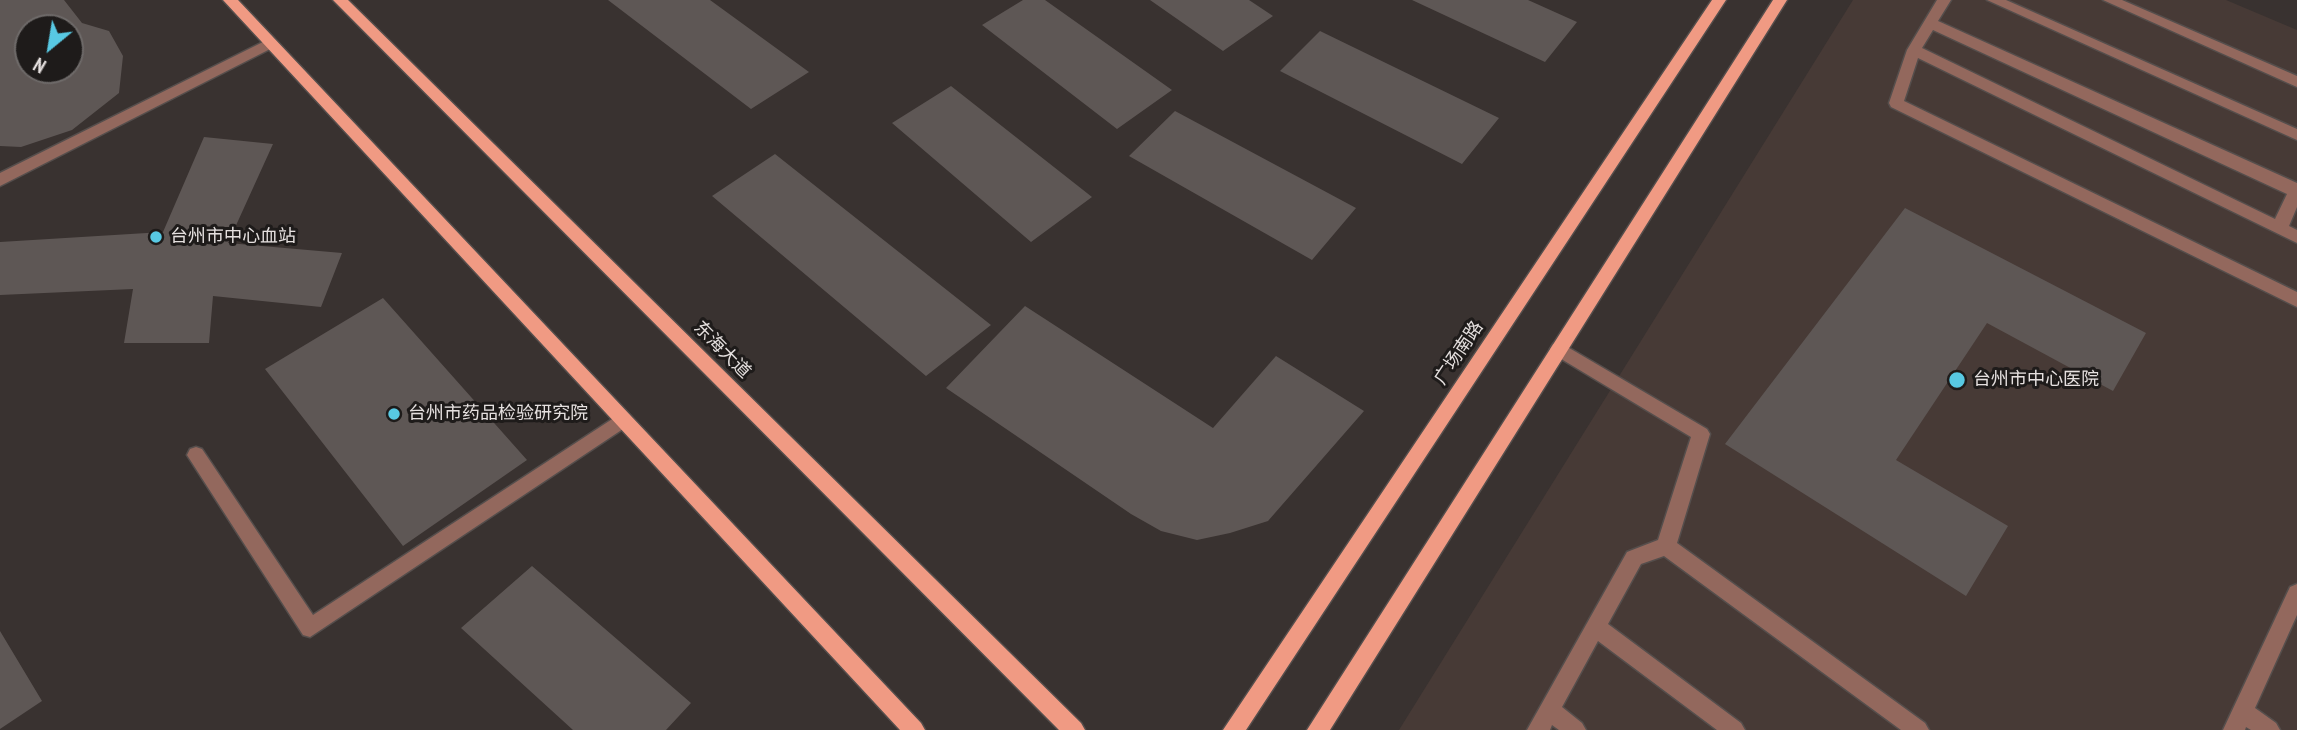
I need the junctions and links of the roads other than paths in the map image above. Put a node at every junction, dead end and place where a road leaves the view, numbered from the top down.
1 (230, 0) edge
2 (340, 0) edge
3 (1719, 0) edge
4 (1780, 0) edge
5 (1944, 0) edge
6 (1994, 0) edge
7 (2110, 0) edge
8 (1930, 23) junction
9 (271, 43) junction
10 (1914, 50) junction
11 (2297, 82) edge
12 (2297, 135) edge
13 (0, 180) edge
14 (2297, 190) edge
15 (2279, 229) junction
16 (2297, 237) edge
17 (2297, 300) edge
18 (1559, 349) junction
19 (623, 419) junction
20 (196, 455) dead end
21 (1666, 546) junction
22 (2297, 593) edge
23 (1595, 627) junction
24 (2290, 631) edge
25 (1549, 709) junction
26 (2238, 721) edge
27 (914, 730) edge
28 (1074, 730) edge
29 (1234, 730) edge
30 (1318, 730) edge
31 (1538, 730) edge
32 (1575, 730) edge
33 (1734, 730) edge
34 (1918, 730) edge
35 (2269, 730) edge

1 - 9 main road
2 - 28 main road, 东海大道
3 - 29 main road, 广场南路
4 - 18 main road
5 - 8 street
6 - 12 street
7 - 11 street
8 - 10 street
8 - 14 street
9 - 13 street
9 - 19 main road
10 - 15 street
10 - 17 street
14 - 15 street
15 - 16 street
18 - 21 street
18 - 30 main road
19 - 20 street
19 - 27 main road
21 - 23 street
21 - 34 street
22 - 24 street
23 - 25 street
23 - 33 street
24 - 26 street
25 - 31 street
25 - 32 street
26 - 35 street

